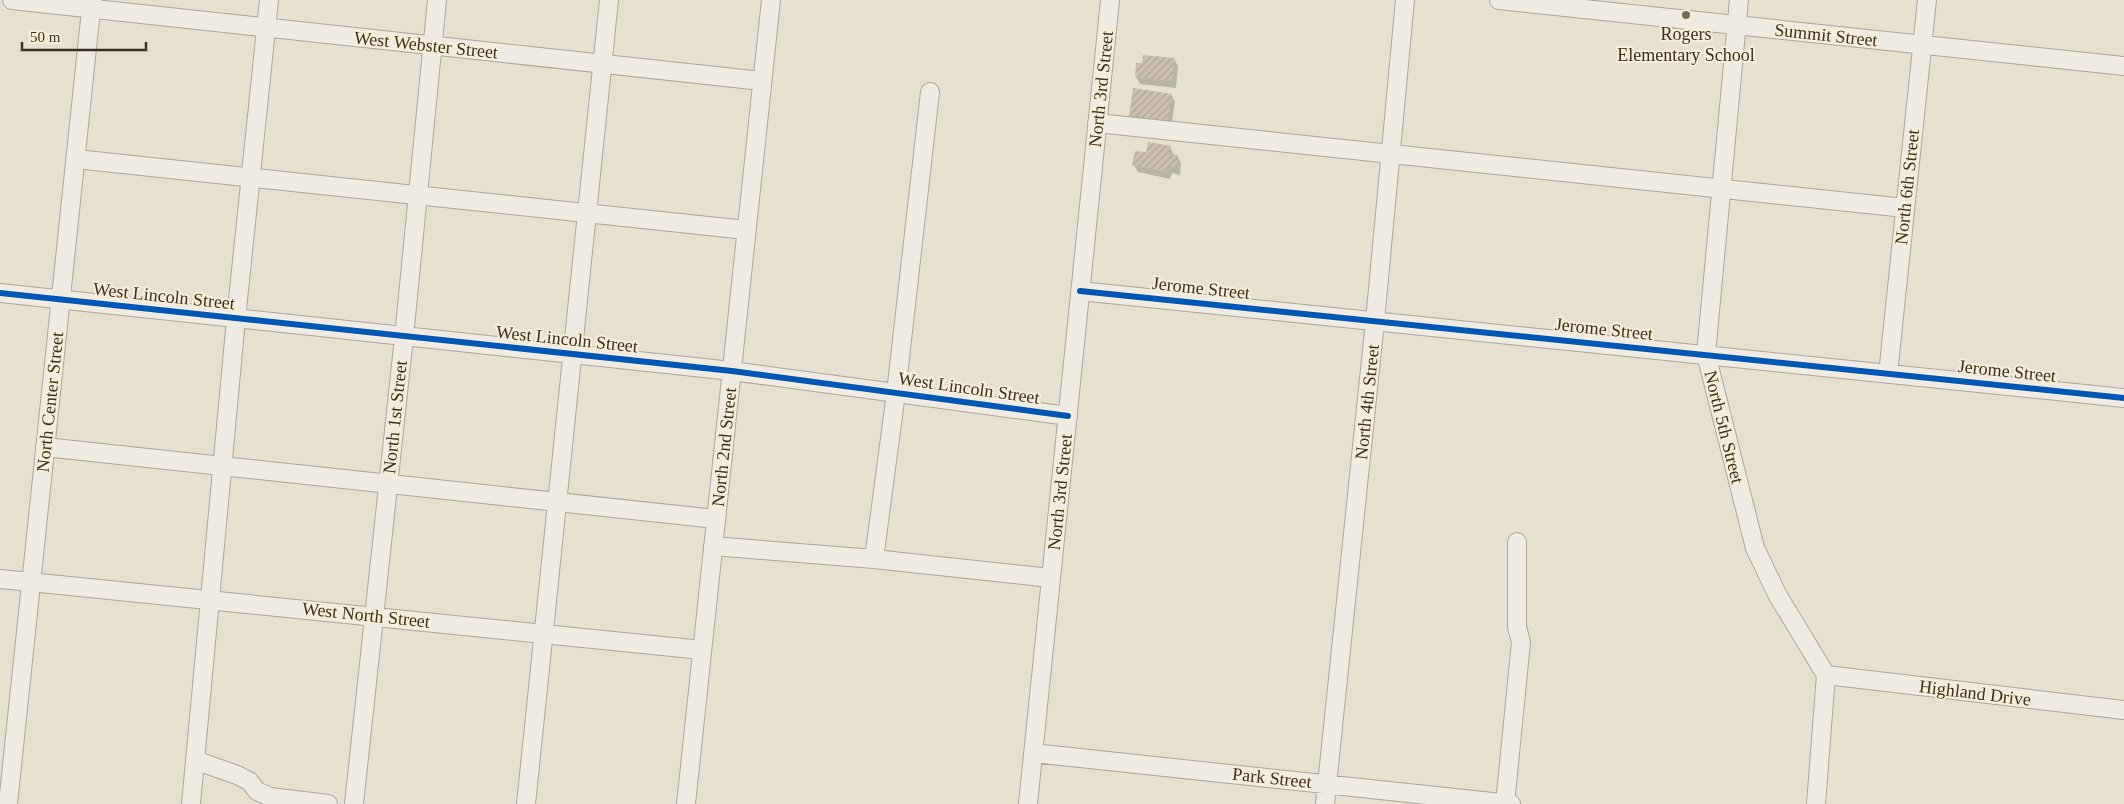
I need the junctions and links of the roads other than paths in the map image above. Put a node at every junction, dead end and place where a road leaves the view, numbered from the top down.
1 (12, 0) edge
2 (269, 0) edge
3 (437, 0) edge
4 (609, 0) edge
5 (771, 0) edge
6 (1110, 0) edge
7 (1405, 0) edge
8 (1499, 0) edge
9 (1739, 0) edge
10 (1927, 0) edge
11 (91, 4) edge
12 (1736, 26) junction
13 (266, 27) junction
14 (432, 45) junction
15 (1922, 45) junction
16 (602, 64) junction
17 (2124, 66) edge
18 (762, 81) junction
19 (930, 92) dead end
20 (1097, 123) junction
21 (1390, 153) junction
22 (76, 159) junction
23 (251, 178) junction
24 (1721, 188) junction
25 (418, 195) junction
26 (1905, 208) junction
27 (586, 213) junction
28 (746, 230) junction
29 (1080, 291) junction
30 (0, 293) edge
31 (62, 300) junction
32 (236, 318) junction
33 (1375, 321) junction
34 (404, 337) junction
35 (571, 354) junction
36 (1706, 354) junction
37 (732, 371) junction
38 (1888, 374) junction
39 (896, 393) junction
40 (2124, 398) edge
41 (1068, 416) junction
42 (45, 447) junction
43 (222, 466) junction
44 (388, 483) junction
45 (556, 502) junction
46 (716, 519) junction
47 (1517, 542) dead end
48 (713, 546) junction
49 (874, 559) junction
50 (1051, 578) junction
51 (0, 579) edge
52 (30, 582) junction
53 (210, 600) junction
54 (373, 616) junction
55 (543, 634) junction
56 (702, 650) junction
57 (1826, 675) junction
58 (2124, 710) edge
59 (1034, 753) junction
60 (195, 760) junction
61 (1328, 784) junction
62 (8, 804) edge
63 (191, 804) edge
64 (328, 804) edge
65 (354, 804) edge
66 (526, 804) edge
67 (686, 804) edge
68 (1028, 804) edge
69 (1325, 804) edge
70 (1507, 804) edge
71 (1816, 804) edge

1 - 11 street, West Webster Street
2 - 13 street
3 - 14 street, North 1st Street
4 - 16 street
5 - 18 street, North 2nd Street
6 - 20 street, North 3rd Street
7 - 21 street, North 4th Street
8 - 12 street, Summit Street
9 - 12 street, North 5th Street
10 - 15 street, North 6th Street
11 - 13 street, West Webster Street
11 - 22 street, North Center Street
12 - 15 street, Summit Street
12 - 24 street, North 5th Street
13 - 14 street, West Webster Street
13 - 23 street
14 - 16 street, West Webster Street
14 - 25 street, North 1st Street
15 - 17 street, Summit Street
15 - 26 street, North 6th Street
16 - 18 street, West Webster Street
16 - 27 street
18 - 28 street, North 2nd Street
19 - 39 street
20 - 21 street
20 - 29 street, North 3rd Street
21 - 24 street
21 - 33 street, North 4th Street
22 - 23 street
22 - 31 street, North Center Street
23 - 25 street
23 - 32 street
24 - 26 street
24 - 36 street, North 5th Street
25 - 27 street
25 - 34 street, North 1st Street
26 - 38 street, North 6th Street
27 - 28 street
27 - 35 street
28 - 37 street, North 2nd Street
29 - 33 street, Jerome Street
29 - 41 street, North 3rd Street
30 - 31 street, West Lincoln Street
31 - 32 street, West Lincoln Street
31 - 42 street, North Center Street
32 - 34 street, West Lincoln Street
32 - 43 street
33 - 36 street, Jerome Street
33 - 61 street, North 4th Street
34 - 35 street, West Lincoln Street
34 - 44 street, North 1st Street
35 - 37 street, West Lincoln Street
35 - 45 street
36 - 38 street, Jerome Street
36 - 57 street, North 5th Street
37 - 39 street, West Lincoln Street
37 - 46 street, North 2nd Street
38 - 40 street, Jerome Street
39 - 41 street, West Lincoln Street
39 - 49 street
41 - 50 street, North 3rd Street
42 - 43 street
42 - 52 street, North Center Street
43 - 44 street
43 - 53 street
44 - 45 street
44 - 54 street, North 1st Street
45 - 46 street
45 - 55 street
46 - 48 street, North 2nd Street
47 - 70 street
48 - 49 street
48 - 56 street, North 2nd Street
49 - 50 street
50 - 59 street, North 3rd Street
51 - 52 street, West North Street
52 - 53 street, West North Street
52 - 62 street, North Center Street
53 - 54 street, West North Street
53 - 60 street
54 - 55 street, West North Street
54 - 65 street, North 1st Street
55 - 56 street, West North Street
55 - 66 street
56 - 67 street, North 2nd Street
57 - 58 street, Highland Drive
57 - 71 street
59 - 61 street, Park Street
59 - 68 street, North 3rd Street
60 - 63 street
60 - 64 street
61 - 69 street, North 4th Street
61 - 70 street, Park Street

